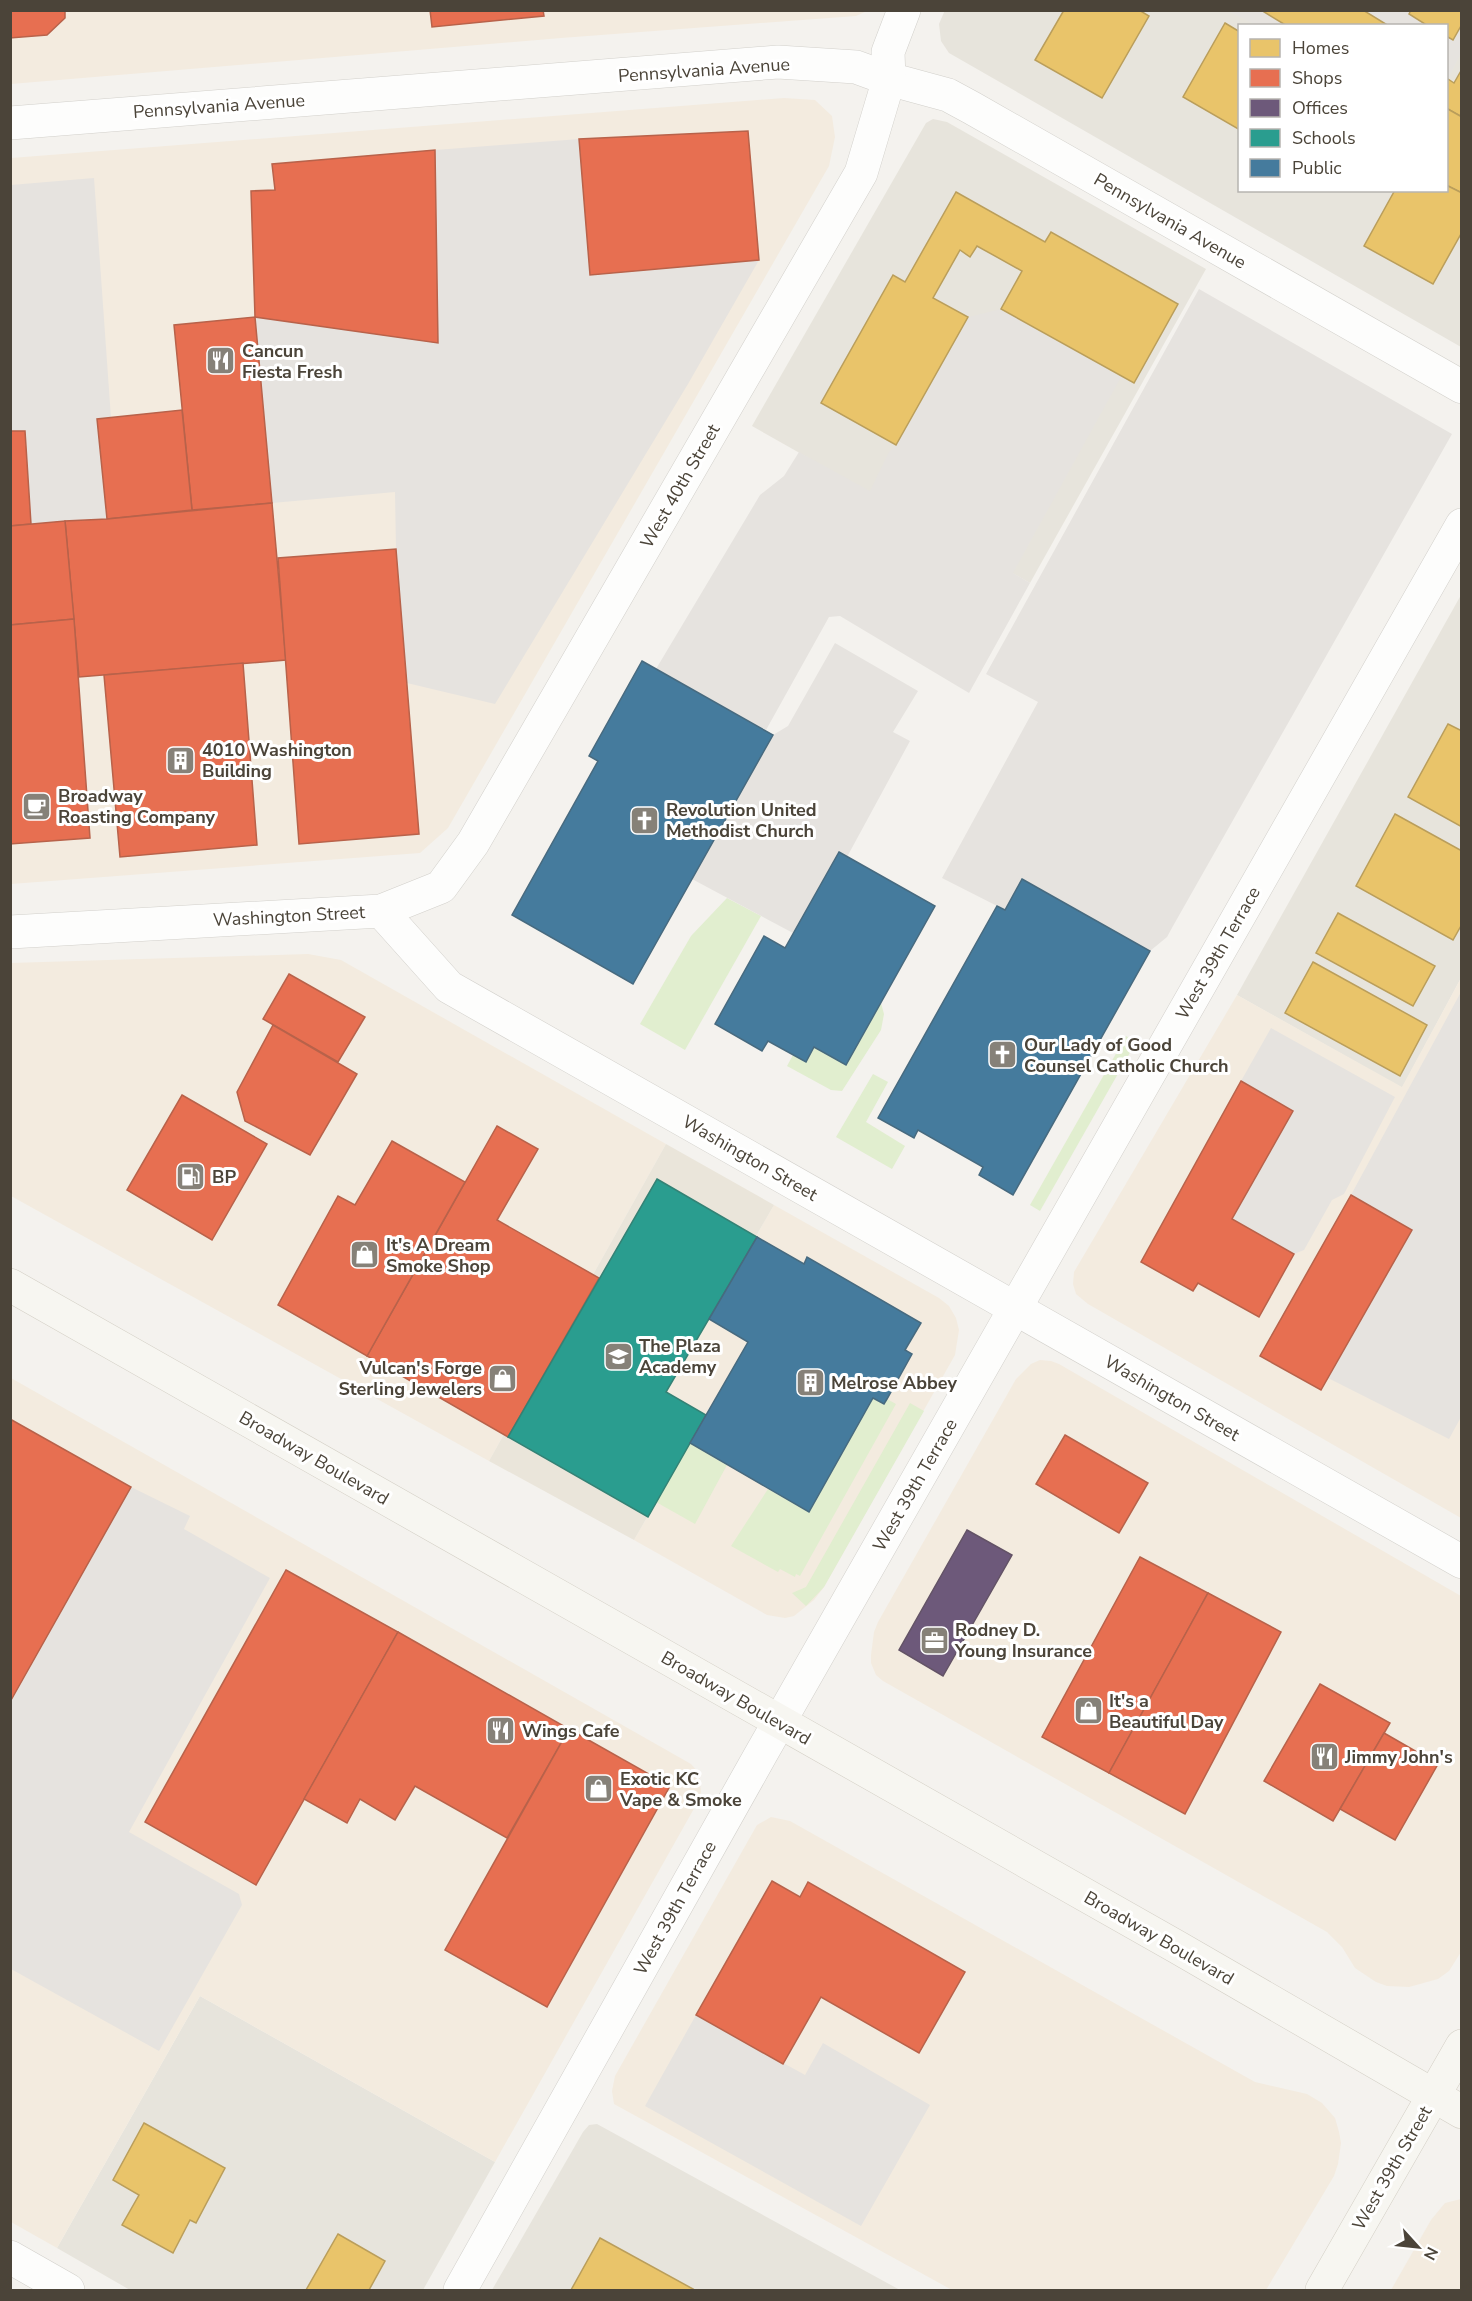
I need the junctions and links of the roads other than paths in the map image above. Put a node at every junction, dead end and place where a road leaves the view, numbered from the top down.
1 (904, 10) edge
2 (889, 79) junction
3 (10, 123) edge
4 (1461, 387) edge
5 (1461, 525) edge
6 (381, 911) junction
7 (10, 932) edge
8 (10, 1285) edge
9 (1015, 1309) junction
10 (1461, 1562) edge
11 (779, 1723) junction
12 (1461, 2046) edge
13 (1433, 2096) junction
14 (1461, 2112) edge
15 (10, 2258) edge
16 (68, 2290) edge
17 (460, 2290) edge
18 (1322, 2290) edge

1 - 2 street, West 40th Street
2 - 3 street, Pennsylvania Avenue
2 - 4 street, Pennsylvania Avenue
2 - 6 street, West 40th Street
5 - 9 street, West 39th Terrace
6 - 7 street, Washington Street
6 - 9 street, Washington Street
8 - 11 main road, Broadway Boulevard
9 - 10 street, Washington Street
9 - 11 street, West 39th Terrace
11 - 13 main road, Broadway Boulevard
11 - 17 street, West 39th Terrace
12 - 13 main road, West 39th Street
13 - 14 main road, Broadway Boulevard
13 - 18 main road, West 39th Street
15 - 16 street

